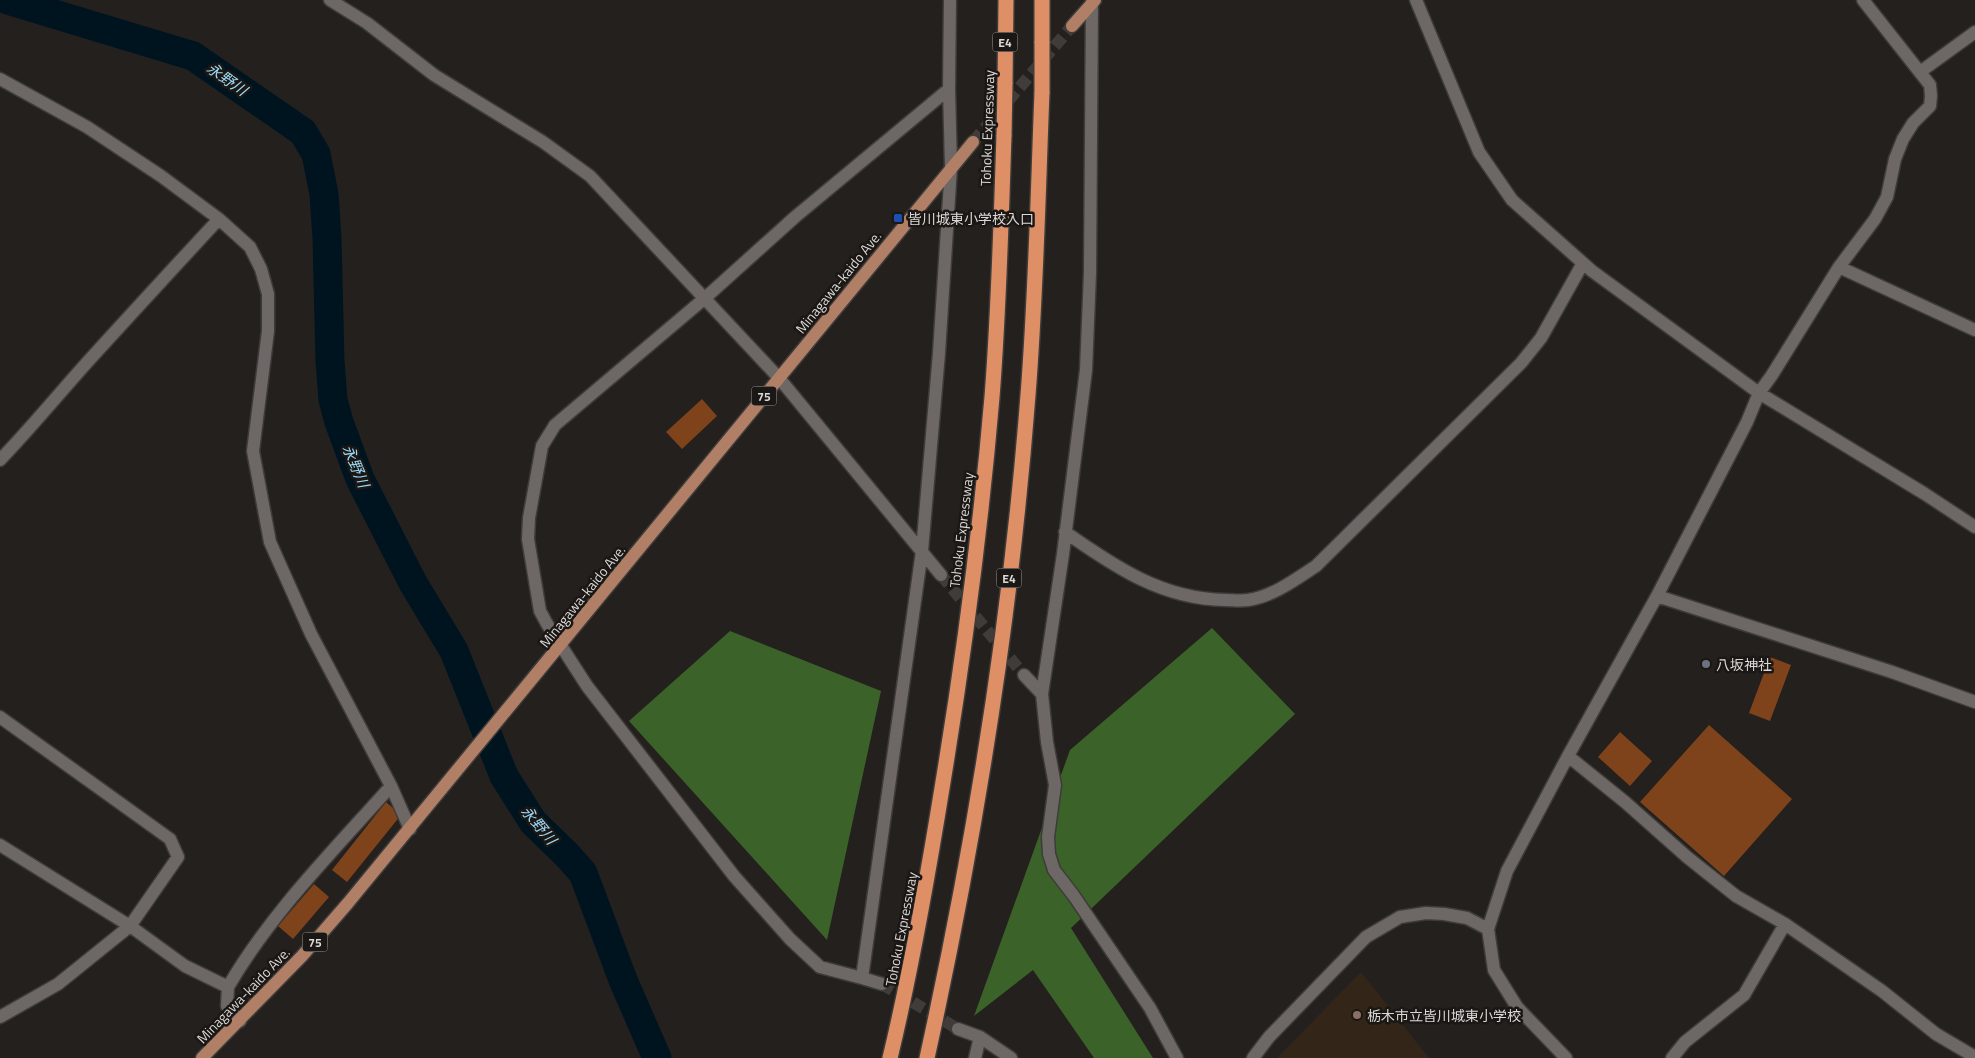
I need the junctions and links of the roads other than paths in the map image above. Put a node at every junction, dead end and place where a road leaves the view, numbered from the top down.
1 (330, 0) edge
2 (950, 0) edge
3 (1006, 0) edge
4 (1042, 0) edge
5 (1416, 0) edge
6 (1863, 0) edge
7 (1093, 1) edge
8 (1072, 26) tunnel mouth
9 (1975, 32) edge
10 (1920, 72) junction
11 (0, 80) edge
12 (949, 89) junction
13 (973, 142) tunnel mouth
14 (952, 166) junction
15 (219, 219) junction
16 (1583, 264) junction
17 (1840, 267) junction
18 (705, 298) junction
19 (1975, 330) edge
20 (779, 378) junction
21 (1759, 393) junction
22 (0, 460) edge
23 (1975, 527) edge
24 (1065, 532) junction
25 (922, 551) junction
26 (940, 575) tunnel mouth
27 (1657, 596) junction
28 (558, 648) junction
29 (1024, 675) tunnel mouth
30 (1042, 694) junction
31 (1975, 702) edge
32 (0, 717) edge
33 (1568, 756) junction
34 (391, 786) junction
35 (410, 829) junction
36 (0, 845) edge
37 (1785, 924) junction
38 (130, 926) junction
39 (1488, 928) junction
40 (862, 978) junction
41 (882, 984) tunnel mouth
42 (228, 987) junction
43 (0, 1017) edge
44 (240, 1021) junction
45 (958, 1029) tunnel mouth
46 (980, 1037) junction
47 (891, 1054) edge
48 (1975, 1057) edge
49 (202, 1058) edge
50 (928, 1058) edge
51 (975, 1058) edge
52 (1011, 1058) edge
53 (1177, 1058) edge
54 (1253, 1058) edge
55 (1566, 1058) edge
56 (1672, 1058) edge

1 - 18 street
2 - 12 street
3 - 47 highway, Tohoku Expressway / E4, bridge
4 - 50 highway, E4, bridge
5 - 16 street
6 - 10 street
7 - 8 main road
7 - 24 street
9 - 10 street
10 - 17 street
11 - 15 street
12 - 14 street
12 - 18 street
13 - 14 main road, Minagawa-kaido Ave. / 75
14 - 20 main road, Minagawa-kaido Ave. / 75
14 - 25 street
15 - 22 street
15 - 34 street
16 - 21 street
16 - 24 street
17 - 19 street
17 - 21 street
18 - 20 street
18 - 28 street
20 - 25 street
20 - 28 main road, Minagawa-kaido Ave. / 75
21 - 23 street
21 - 27 street
24 - 30 street
25 - 26 street
25 - 40 street
27 - 31 street
27 - 33 street
28 - 35 main road, Minagawa-kaido Ave. / 75
28 - 40 street
29 - 30 street
30 - 53 street
32 - 38 street
33 - 37 street
33 - 39 street
34 - 35 street
34 - 42 street
35 - 44 main road, Minagawa-kaido Ave. / 75
36 - 38 street
37 - 48 street
37 - 56 street
38 - 42 street
38 - 43 street
39 - 54 street
39 - 55 street
40 - 41 street
42 - 44 street
44 - 49 main road, Minagawa-kaido Ave. / 75
45 - 46 street
46 - 51 street
46 - 52 street

